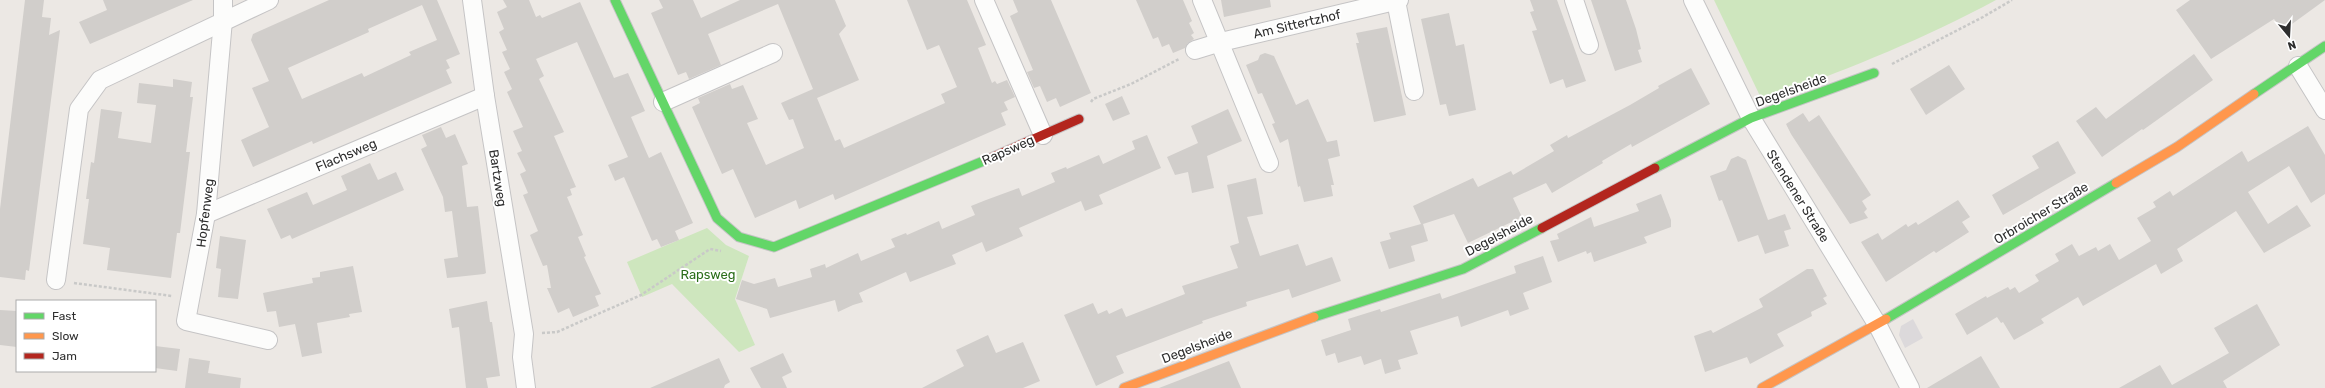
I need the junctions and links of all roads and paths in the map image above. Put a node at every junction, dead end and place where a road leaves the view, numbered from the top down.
1 (223, 0) edge
2 (269, 0) edge
3 (472, 0) edge
4 (615, 0) edge
5 (984, 0) edge
6 (1202, 0) edge
7 (1398, 0) edge
8 (1574, 0) edge
9 (1693, 0) edge
10 (2012, 0) edge
11 (223, 20) junction
12 (1221, 42) junction
13 (1589, 45) dead end
14 (2325, 46) edge
15 (1195, 50) joint
16 (774, 54) dead end
17 (2298, 66) junction
18 (1874, 73) joint
19 (1414, 91) dead end
20 (485, 96) junction
21 (663, 102) junction
22 (2325, 110) edge
23 (1751, 118) junction
24 (1079, 119) joint
25 (1043, 135) junction
26 (1269, 163) dead end
27 (206, 214) junction
28 (739, 237) junction
29 (56, 280) joint
30 (192, 299) junction
31 (1877, 324) junction
32 (524, 334) junction
33 (268, 340) dead end
34 (526, 388) edge
35 (1124, 388) edge
36 (1762, 388) edge
37 (1910, 388) edge

1 - 11 street, Hopfenweg
2 - 11 street
3 - 20 street, Bartzweg
4 - 21 street, Rapsweg
5 - 25 street, Rapsweg
6 - 12 street
7 - 12 street, Am Sittertzhof
7 - 19 street, Am Sittertzhof
8 - 13 street
9 - 23 street, Stendener Straße
10 - 18 path
11 - 27 street, Hopfenweg
11 - 29 street
12 - 15 street, Am Sittertzhof
12 - 26 street
14 - 17 street, Orbroicher Straße
15 - 24 path
16 - 21 street
17 - 22 street
17 - 31 street, Orbroicher Straße
18 - 23 street, Degelsheide
20 - 27 street, Flachsweg
20 - 32 street, Bartzweg
21 - 28 street, Rapsweg
23 - 31 street, Stendener Straße
23 - 35 street, Degelsheide
24 - 25 street, Rapsweg
25 - 28 street, Rapsweg
27 - 30 street, Hopfenweg
28 - 32 path
29 - 30 path
30 - 33 street, Hopfenweg
31 - 36 street, Orbroicher Straße
31 - 37 street, Stendener Straße
32 - 34 street, Bartzweg

